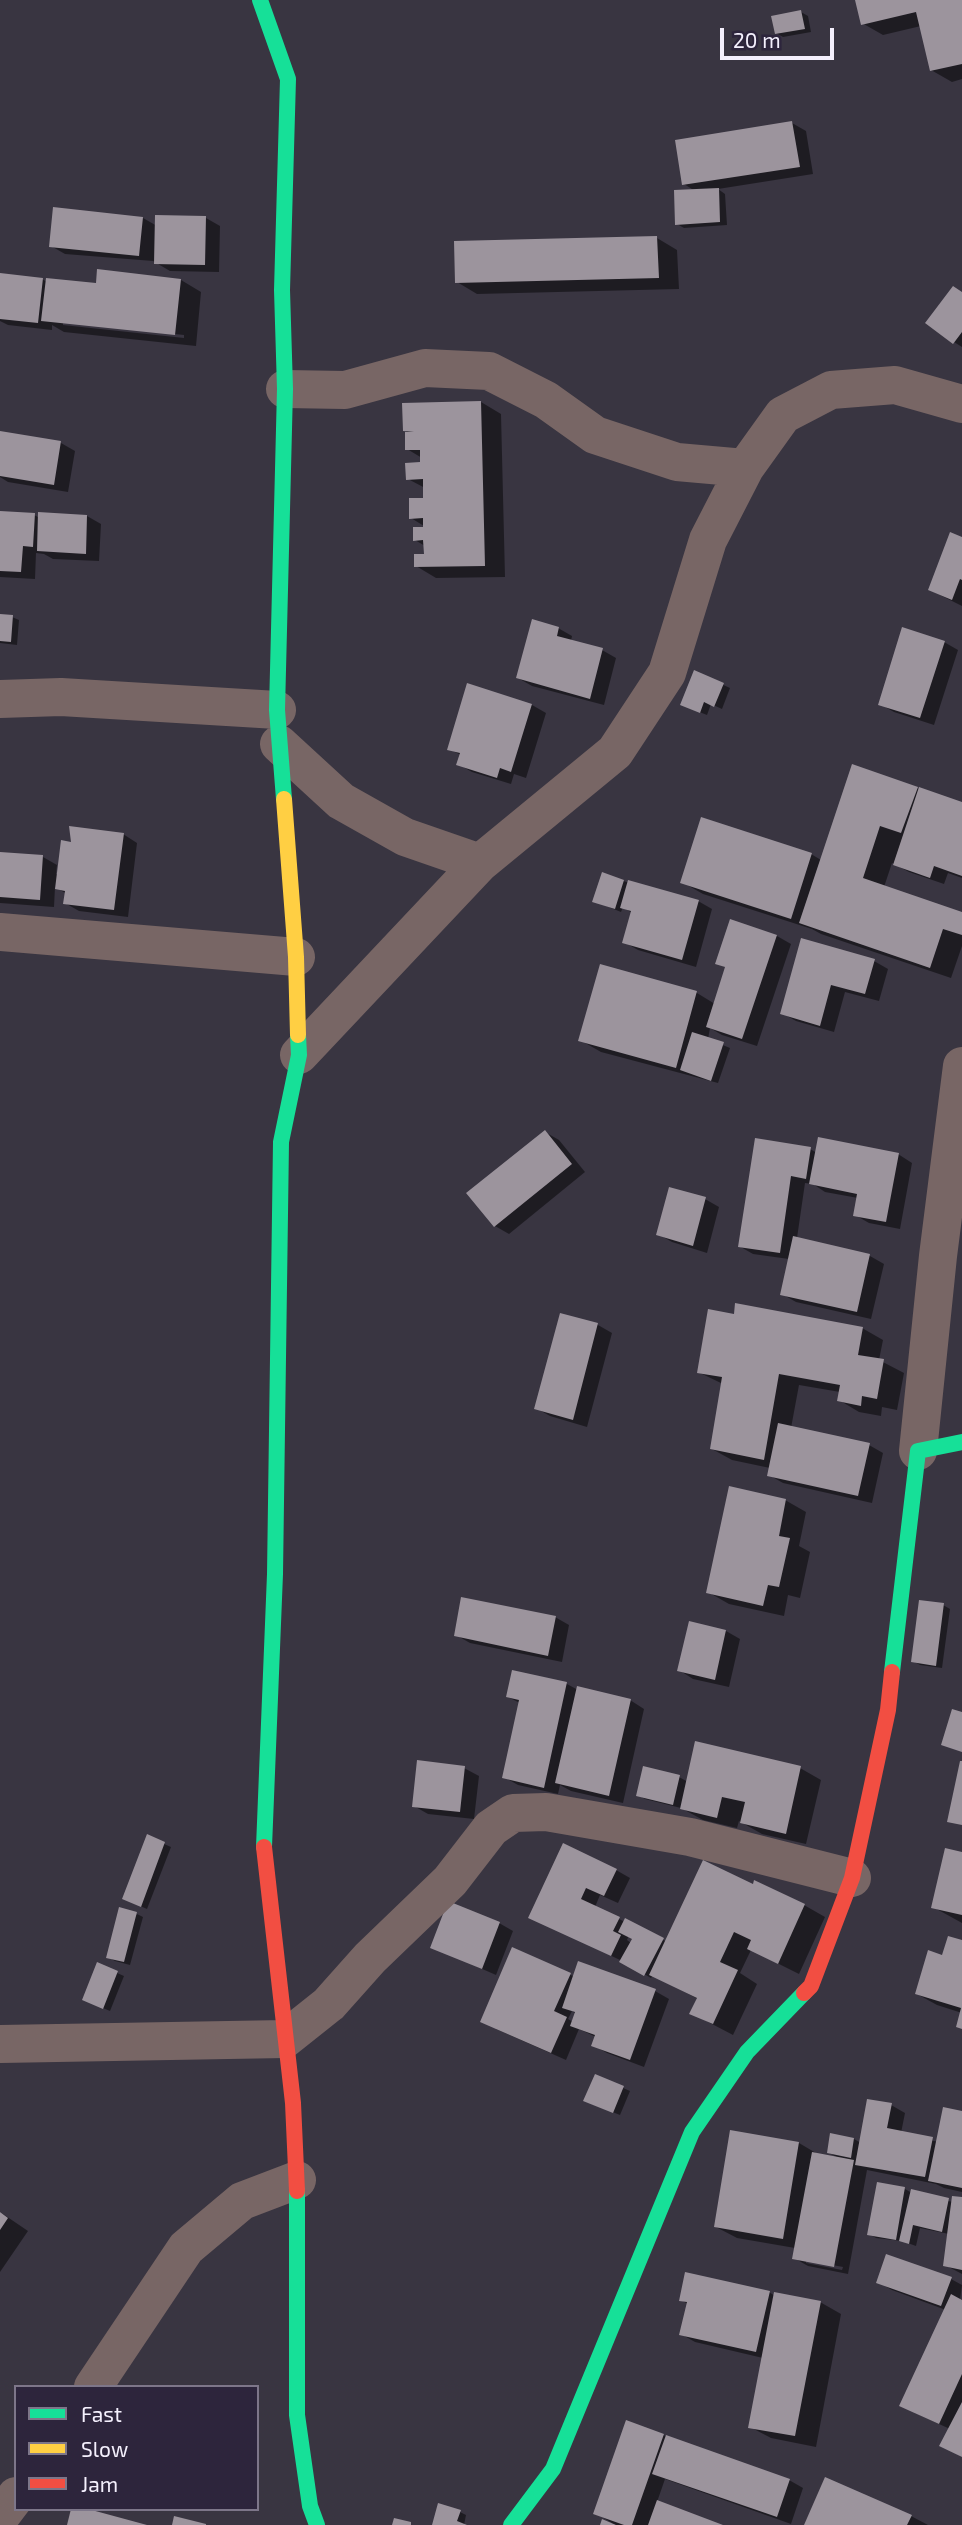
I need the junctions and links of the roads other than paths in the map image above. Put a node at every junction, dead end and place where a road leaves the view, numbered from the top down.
1 (260, 0) edge
2 (285, 389) junction
3 (962, 404) edge
4 (745, 468) junction
5 (0, 699) edge
6 (278, 727) junction
7 (480, 863) junction
8 (0, 932) edge
9 (296, 957) junction
10 (299, 1055) junction
11 (962, 1066) edge
12 (962, 1443) edge
13 (918, 1451) junction
14 (852, 1878) junction
15 (285, 2039) junction
16 (0, 2044) edge
17 (297, 2180) junction
18 (94, 2385) edge
19 (14, 2498) edge
20 (0, 2516) edge
21 (317, 2525) edge
22 (511, 2525) edge

1 - 2 street
2 - 4 street
2 - 6 street
3 - 4 street
4 - 7 street
5 - 6 street
6 - 7 street
6 - 9 street
7 - 10 street
8 - 9 street
9 - 10 street
10 - 15 street
11 - 13 street
12 - 13 street
13 - 14 street
14 - 15 street
14 - 22 street
15 - 16 street
15 - 17 street
17 - 18 street
17 - 21 street
19 - 20 street

